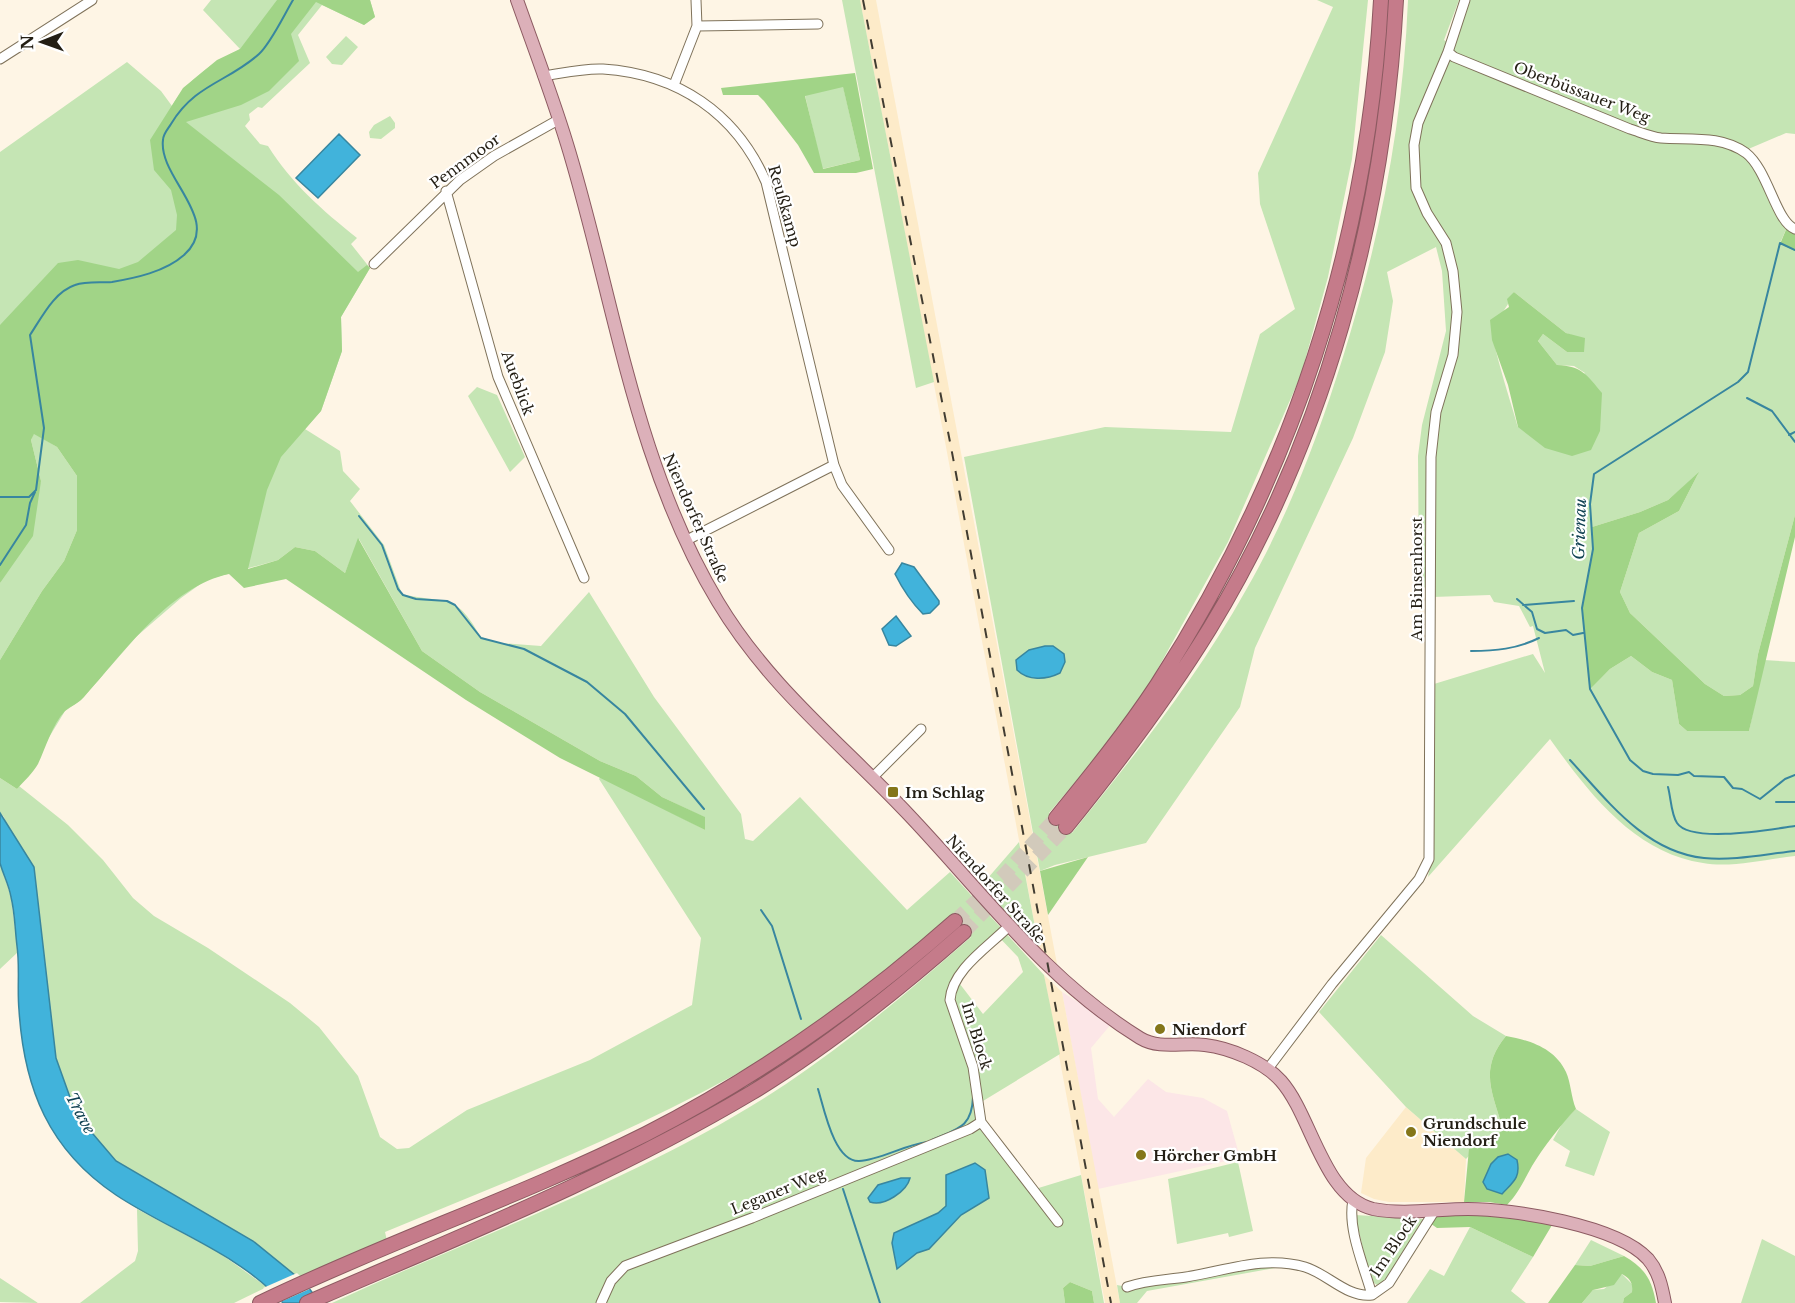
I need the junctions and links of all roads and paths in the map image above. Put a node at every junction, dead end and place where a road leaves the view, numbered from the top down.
1 (92, 0) edge
2 (517, 0) edge
3 (696, 0) edge
4 (1381, 0) edge
5 (1396, 0) edge
6 (1465, 0) edge
7 (818, 24) dead end
8 (698, 26) junction
9 (1448, 52) junction
10 (0, 59) edge
11 (543, 75) junction
12 (674, 84) junction
13 (558, 120) junction
14 (446, 191) junction
15 (1793, 229) edge
16 (374, 264) dead end
17 (834, 465) junction
18 (687, 540) junction
19 (889, 550) dead end
20 (584, 578) dead end
21 (921, 729) dead end
22 (872, 778) junction
23 (1008, 927) junction
24 (1268, 1070) junction
25 (981, 1122) junction
26 (1353, 1200) junction
27 (1435, 1210) junction
28 (1058, 1222) dead end
29 (1127, 1287) dead end
30 (1372, 1295) junction
31 (260, 1303) edge
32 (307, 1303) edge
33 (601, 1303) edge
34 (1665, 1303) edge

1 - 10 street
2 - 11 main road, Niendorfer Straße
3 - 8 street
4 - 5 highway
6 - 9 street
7 - 8 street
8 - 12 street
9 - 15 street, Oberbüssauer Weg
9 - 24 street, Am Binsenhorst
11 - 12 street, Reußkamp
11 - 13 main road, Niendorfer Straße
12 - 17 street, Reußkamp
13 - 14 street, Pennmoor
13 - 18 main road, Niendorfer Straße
14 - 16 street, Pennmoor
14 - 20 street, Aueblick
17 - 18 street
17 - 19 street, Reußkamp
18 - 22 main road, Niendorfer Straße
21 - 22 street
22 - 23 main road, Niendorfer Straße
23 - 24 main road, Niendorfer Straße
23 - 25 street, Im Block
24 - 26 main road
25 - 28 street, Im Block
25 - 33 street, Leganer Weg
26 - 27 main road
26 - 30 street, Im Block
27 - 30 street, Im Block
27 - 34 main road
29 - 30 street, Im Block
31 - 32 highway

